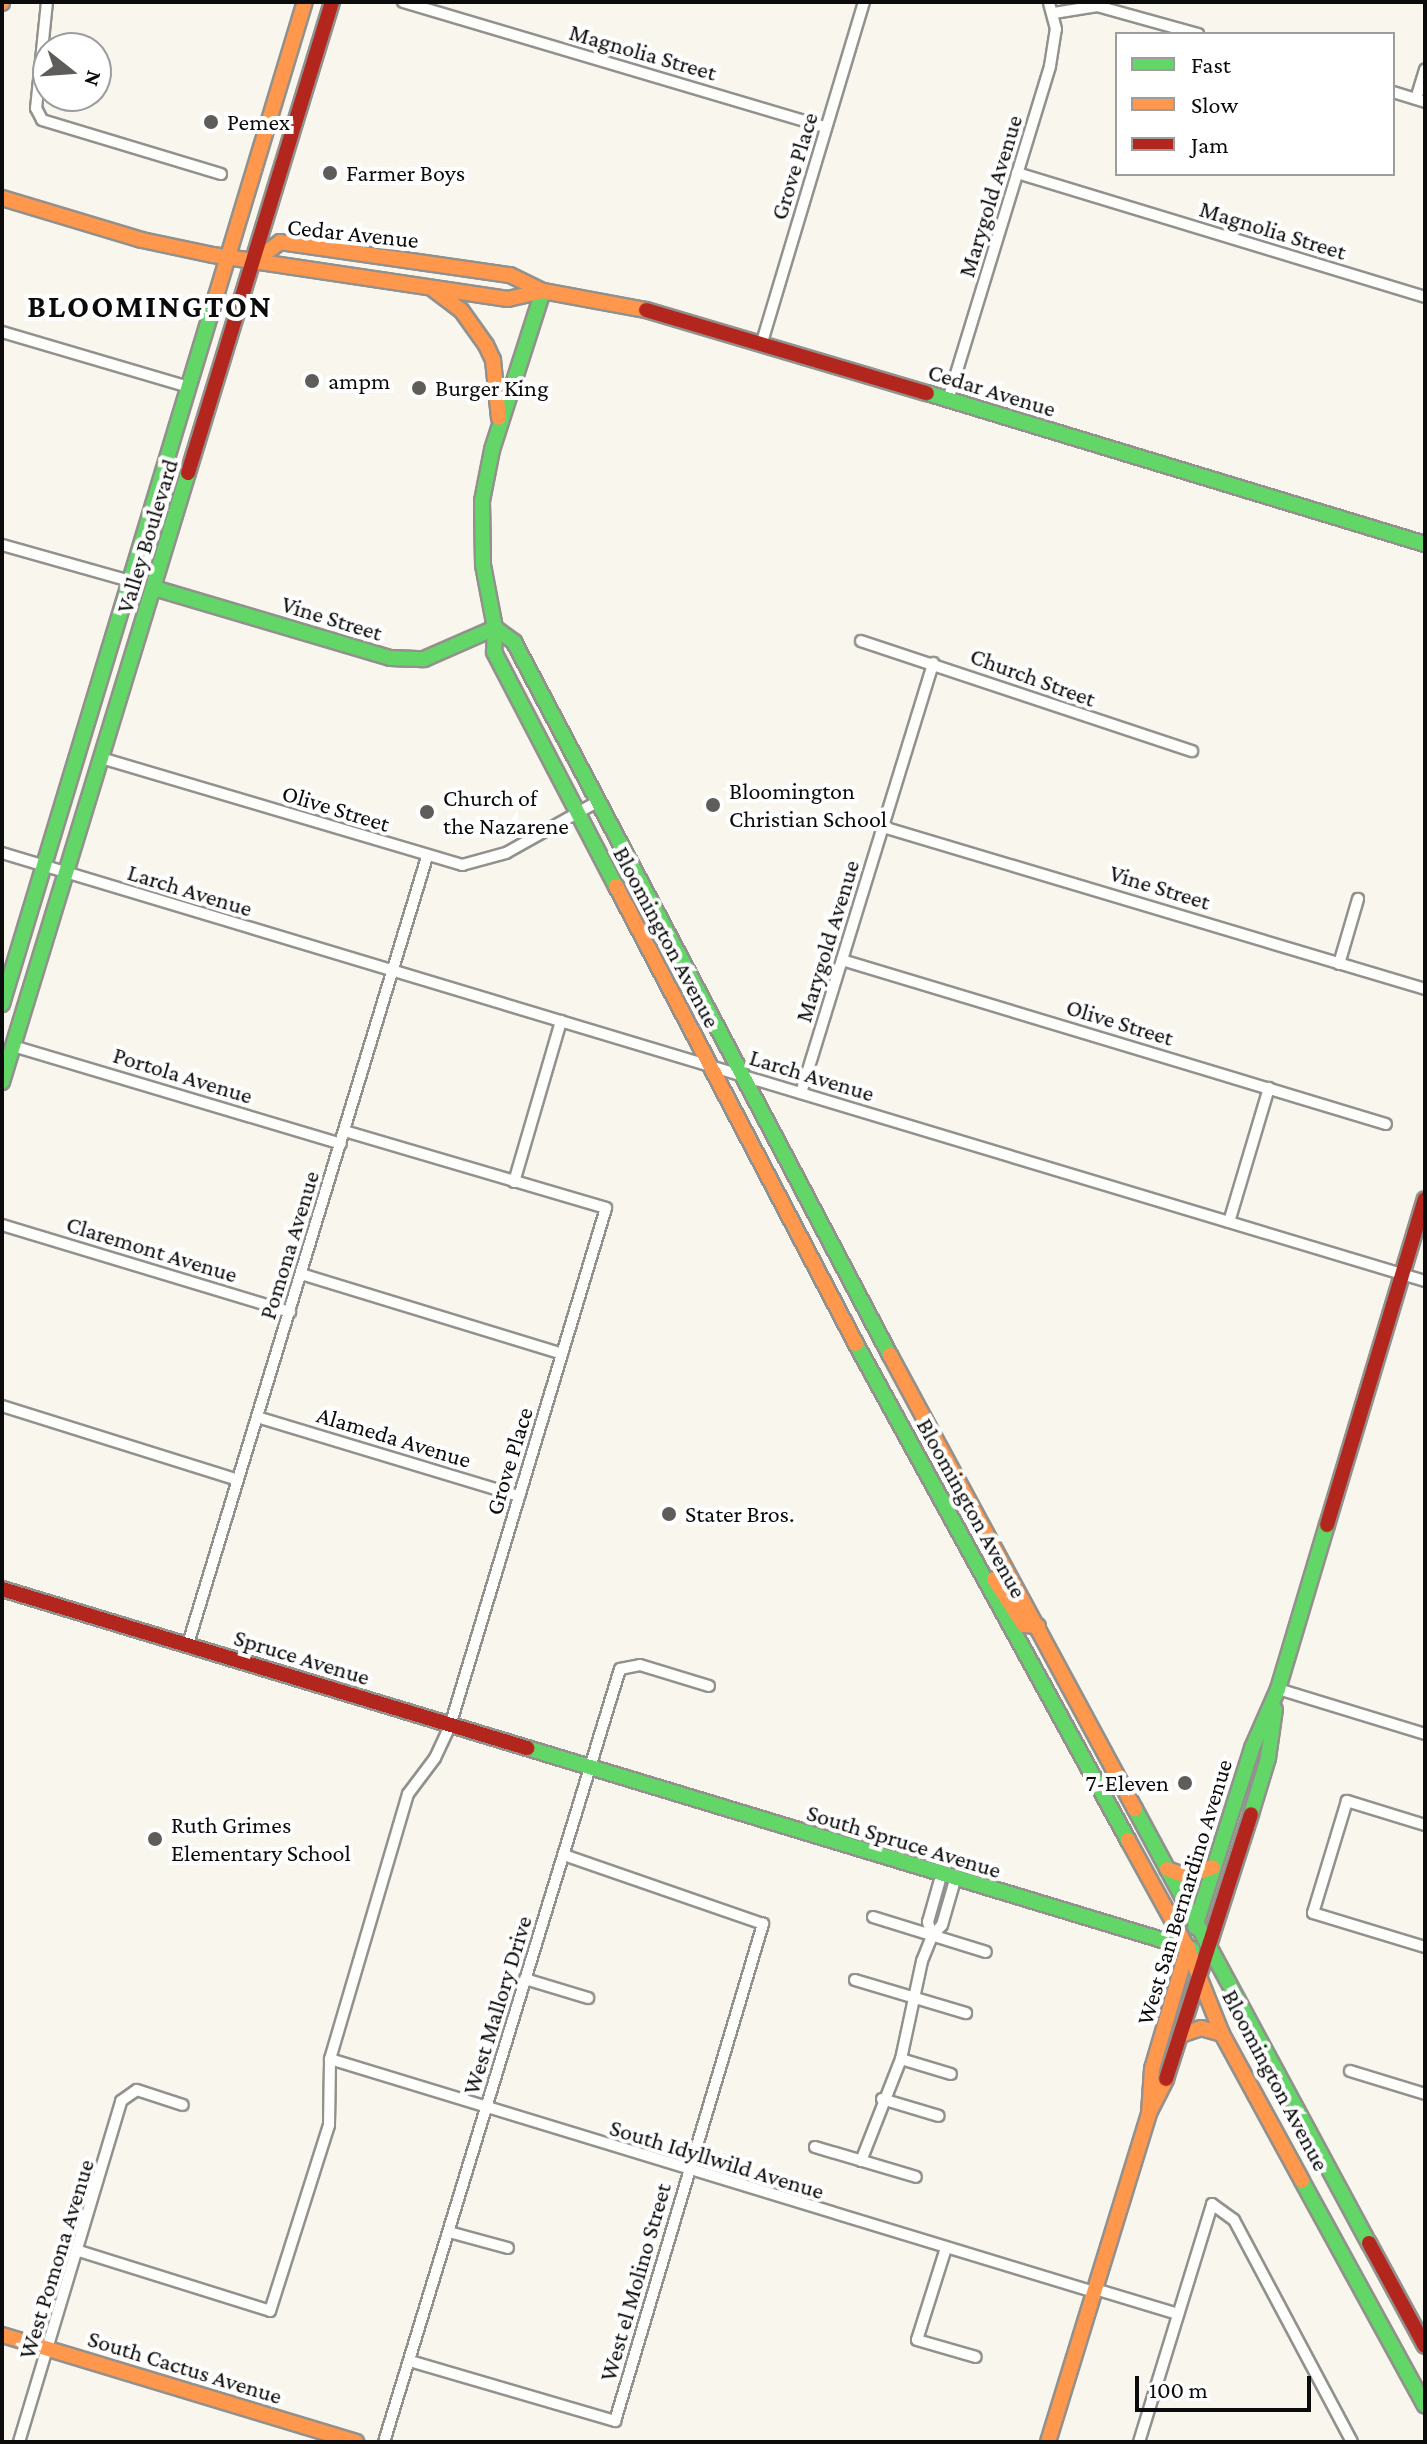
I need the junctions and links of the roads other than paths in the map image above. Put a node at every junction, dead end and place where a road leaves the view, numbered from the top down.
1 (47, 2) edge
2 (305, 2) edge
3 (332, 2) edge
4 (403, 2) edge
5 (864, 2) edge
6 (1051, 8) edge
7 (1191, 32) edge
8 (1425, 69) edge
9 (1395, 93) edge
10 (1420, 101) edge
11 (826, 127) junction
12 (1017, 173) junction
13 (221, 174) dead end
14 (2, 198) edge
15 (230, 257) junction
16 (255, 261) junction
17 (430, 288) junction
18 (543, 291) junction
19 (1425, 297) edge
20 (2, 332) edge
21 (762, 342) junction
22 (189, 387) junction
23 (948, 400) junction
24 (500, 427) junction
25 (1425, 544) edge
26 (2, 545) edge
27 (130, 581) junction
28 (154, 588) junction
29 (495, 628) junction
30 (861, 641) dead end
31 (933, 663) junction
32 (1192, 751) dead end
33 (101, 758) junction
34 (597, 802) junction
35 (576, 812) junction
36 (883, 827) junction
37 (2, 853) edge
38 (427, 857) junction
39 (44, 866) junction
40 (66, 873) junction
41 (1358, 899) dead end
42 (842, 960) junction
43 (1339, 964) junction
44 (394, 973) junction
45 (1425, 989) edge
46 (2, 1004) edge
47 (561, 1021) junction
48 (13, 1046) junction
49 (711, 1065) junction
50 (745, 1075) junction
51 (2, 1082) edge
52 (1269, 1088) junction
53 (801, 1093) junction
54 (1386, 1124) dead end
55 (345, 1131) junction
56 (341, 1144) junction
57 (514, 1182) junction
58 (1425, 1199) edge
59 (1229, 1222) junction
60 (2, 1225) edge
61 (301, 1274) junction
62 (1403, 1274) junction
63 (1425, 1281) edge
64 (290, 1312) junction
65 (562, 1354) junction
66 (905, 1376) junction
67 (881, 1388) junction
68 (2, 1406) edge
69 (257, 1417) junction
70 (238, 1480) junction
71 (519, 1496) junction
72 (980, 1565) junction
73 (2, 1589) edge
74 (1038, 1626) junction
75 (188, 1644) junction
76 (709, 1686) dead end
77 (1278, 1689) junction
78 (450, 1726) junction
79 (1425, 1734) edge
80 (588, 1768) junction
81 (1425, 1825) edge
82 (564, 1855) junction
83 (1213, 1867) junction
84 (1167, 1869) junction
85 (948, 1878) junction
86 (873, 1917) dead end
87 (1196, 1923) junction
88 (932, 1936) junction
89 (1425, 1947) edge
90 (1188, 1949) junction
91 (1208, 1949) junction
92 (986, 1952) dead end
93 (525, 1979) junction
94 (855, 1980) dead end
95 (1199, 1980) junction
96 (913, 1995) junction
97 (588, 1998) dead end
98 (966, 2013) dead end
99 (1222, 2034) junction
100 (1181, 2035) junction
101 (330, 2059) junction
102 (901, 2059) junction
103 (1350, 2071) dead end
104 (951, 2074) dead end
105 (1425, 2094) edge
106 (882, 2099) junction
107 (183, 2105) dead end
108 (485, 2109) junction
109 (1149, 2113) junction
110 (939, 2116) dead end
111 (815, 2147) dead end
112 (861, 2161) junction
113 (689, 2172) junction
114 (916, 2177) dead end
115 (449, 2232) junction
116 (508, 2248) dead end
117 (946, 2248) junction
118 (79, 2251) junction
119 (1095, 2291) junction
120 (1178, 2314) junction
121 (2, 2335) edge
122 (1423, 2339) edge
123 (50, 2349) junction
124 (976, 2357) dead end
125 (410, 2361) junction
126 (1425, 2406) edge
127 (1347, 2440) edge
128 (19, 2442) edge
129 (356, 2442) edge
130 (384, 2442) edge
131 (1048, 2442) edge
132 (1139, 2442) edge

1 - 13 street
2 - 15 main road, Valley Boulevard
3 - 16 main road, Valley Boulevard
4 - 11 street, Magnolia Street
5 - 11 street, Grove Place
6 - 7 street
6 - 12 street, Marygold Avenue
8 - 10 street
9 - 10 street
11 - 21 street, Grove Place
12 - 19 street, Magnolia Street
12 - 23 street, Marygold Avenue
14 - 15 main road, Cedar Avenue
15 - 16 main road, Cedar Avenue
15 - 22 main road, Valley Boulevard
16 - 17 main road, Cedar Avenue
16 - 18 main road, Cedar Avenue
16 - 28 main road, Valley Boulevard
17 - 18 main road, Cedar Avenue
17 - 24 main road
18 - 21 main road, Cedar Avenue
18 - 24 main road, Bloomington Avenue
20 - 22 street
21 - 23 main road, Cedar Avenue
22 - 27 main road, Valley Boulevard
23 - 25 main road, Cedar Avenue
24 - 29 main road, Bloomington Avenue
26 - 27 street
27 - 39 main road, Valley Boulevard
28 - 29 main road, Vine Street
28 - 33 main road, Valley Boulevard
29 - 34 main road, Bloomington Avenue
29 - 35 main road, Bloomington Avenue
30 - 31 street, Church Street
31 - 32 street, Church Street
31 - 36 street, Marygold Avenue
33 - 38 street, Olive Street
33 - 40 main road, Valley Boulevard
34 - 35 street, Olive Street
34 - 50 main road, Bloomington Avenue
35 - 38 street, Olive Street
35 - 49 main road, Bloomington Avenue
36 - 42 street, Marygold Avenue
36 - 43 street, Vine Street
37 - 39 street, Larch Avenue
38 - 44 street, Pomona Avenue
39 - 40 street, Larch Avenue
39 - 46 main road, Valley Boulevard
40 - 44 street, Larch Avenue
40 - 48 main road, Valley Boulevard
41 - 43 street
42 - 52 street, Olive Street
42 - 53 street, Marygold Avenue
43 - 45 street, Vine Street
44 - 47 street, Larch Avenue
44 - 55 street, Pomona Avenue
47 - 49 street, Larch Avenue
47 - 57 street
48 - 51 main road, Valley Boulevard
48 - 56 street, Portola Avenue
49 - 50 street, Larch Avenue
49 - 67 main road, Bloomington Avenue
50 - 53 street, Larch Avenue
50 - 66 main road, Bloomington Avenue
52 - 54 street, Olive Street
52 - 59 street
53 - 59 street, Larch Avenue
55 - 56 street, Pomona Avenue
55 - 57 street
56 - 61 street, Pomona Avenue
57 - 65 street, Grove Place
58 - 62 main road, West San Bernardino Avenue
59 - 62 street, Larch Avenue
60 - 64 street, Claremont Avenue
61 - 64 street, Pomona Avenue
61 - 65 street
62 - 63 street, Larch Avenue
62 - 77 main road, West San Bernardino Avenue
64 - 69 street, Pomona Avenue
65 - 71 street, Grove Place
66 - 67 main road
66 - 74 main road, Bloomington Avenue
67 - 72 main road, Bloomington Avenue
68 - 70 street
69 - 70 street, Pomona Avenue
69 - 71 street, Alameda Avenue
70 - 75 street, Pomona Avenue
71 - 78 street, Grove Place
72 - 74 main road
72 - 90 main road, Bloomington Avenue
73 - 75 main road, Spruce Avenue
74 - 84 main road, Bloomington Avenue
75 - 78 main road, Spruce Avenue
76 - 80 street, West Mallory Drive
77 - 79 street
77 - 83 main road, West San Bernardino Avenue
77 - 91 main road, West San Bernardino Avenue
78 - 80 main road, Spruce Avenue
78 - 101 street, Grove Place
80 - 82 street, West Mallory Drive
80 - 85 main road, South Spruce Avenue
81 - 89 street
82 - 93 street, West Mallory Drive
82 - 113 street, West el Molino Street
83 - 84 main road
83 - 87 main road, West San Bernardino Avenue
84 - 87 main road, Bloomington Avenue
85 - 88 street
85 - 90 main road, South Spruce Avenue
86 - 88 street
87 - 90 main road, West San Bernardino Avenue
87 - 91 main road, Bloomington Avenue
88 - 92 street
88 - 96 street
90 - 91 main road, South Spruce Avenue
90 - 95 main road, Bloomington Avenue
90 - 109 main road, West San Bernardino Avenue
91 - 95 main road, West San Bernardino Avenue
91 - 122 main road, Bloomington Avenue
93 - 97 street
93 - 108 street, West Mallory Drive
94 - 96 street
95 - 99 main road, Bloomington Avenue
95 - 100 main road, West San Bernardino Avenue
96 - 98 street
96 - 102 street
99 - 100 main road
99 - 126 main road, Bloomington Avenue
100 - 109 main road, West San Bernardino Avenue
101 - 108 street, South Idyllwild Avenue
101 - 118 street, Grove Place
102 - 104 street
102 - 106 street
103 - 105 street
106 - 110 street
106 - 112 street
107 - 118 street, West Pomona Avenue
108 - 113 street, South Idyllwild Avenue
108 - 115 street, West Mallory Drive
109 - 119 main road, West San Bernardino Avenue
111 - 112 street
112 - 114 street
113 - 117 street, South Idyllwild Avenue
113 - 125 street, West el Molino Street
115 - 116 street
115 - 125 street, West Mallory Drive
117 - 119 street, South Idyllwild Avenue
117 - 124 street
118 - 123 street, West Pomona Avenue
119 - 120 street, South Idyllwild Avenue
119 - 131 main road, West San Bernardino Avenue
120 - 127 street
120 - 132 street
121 - 123 main road, South Cactus Avenue
123 - 128 street, West Pomona Avenue
123 - 129 main road, South Cactus Avenue
125 - 130 street, West Mallory Drive

